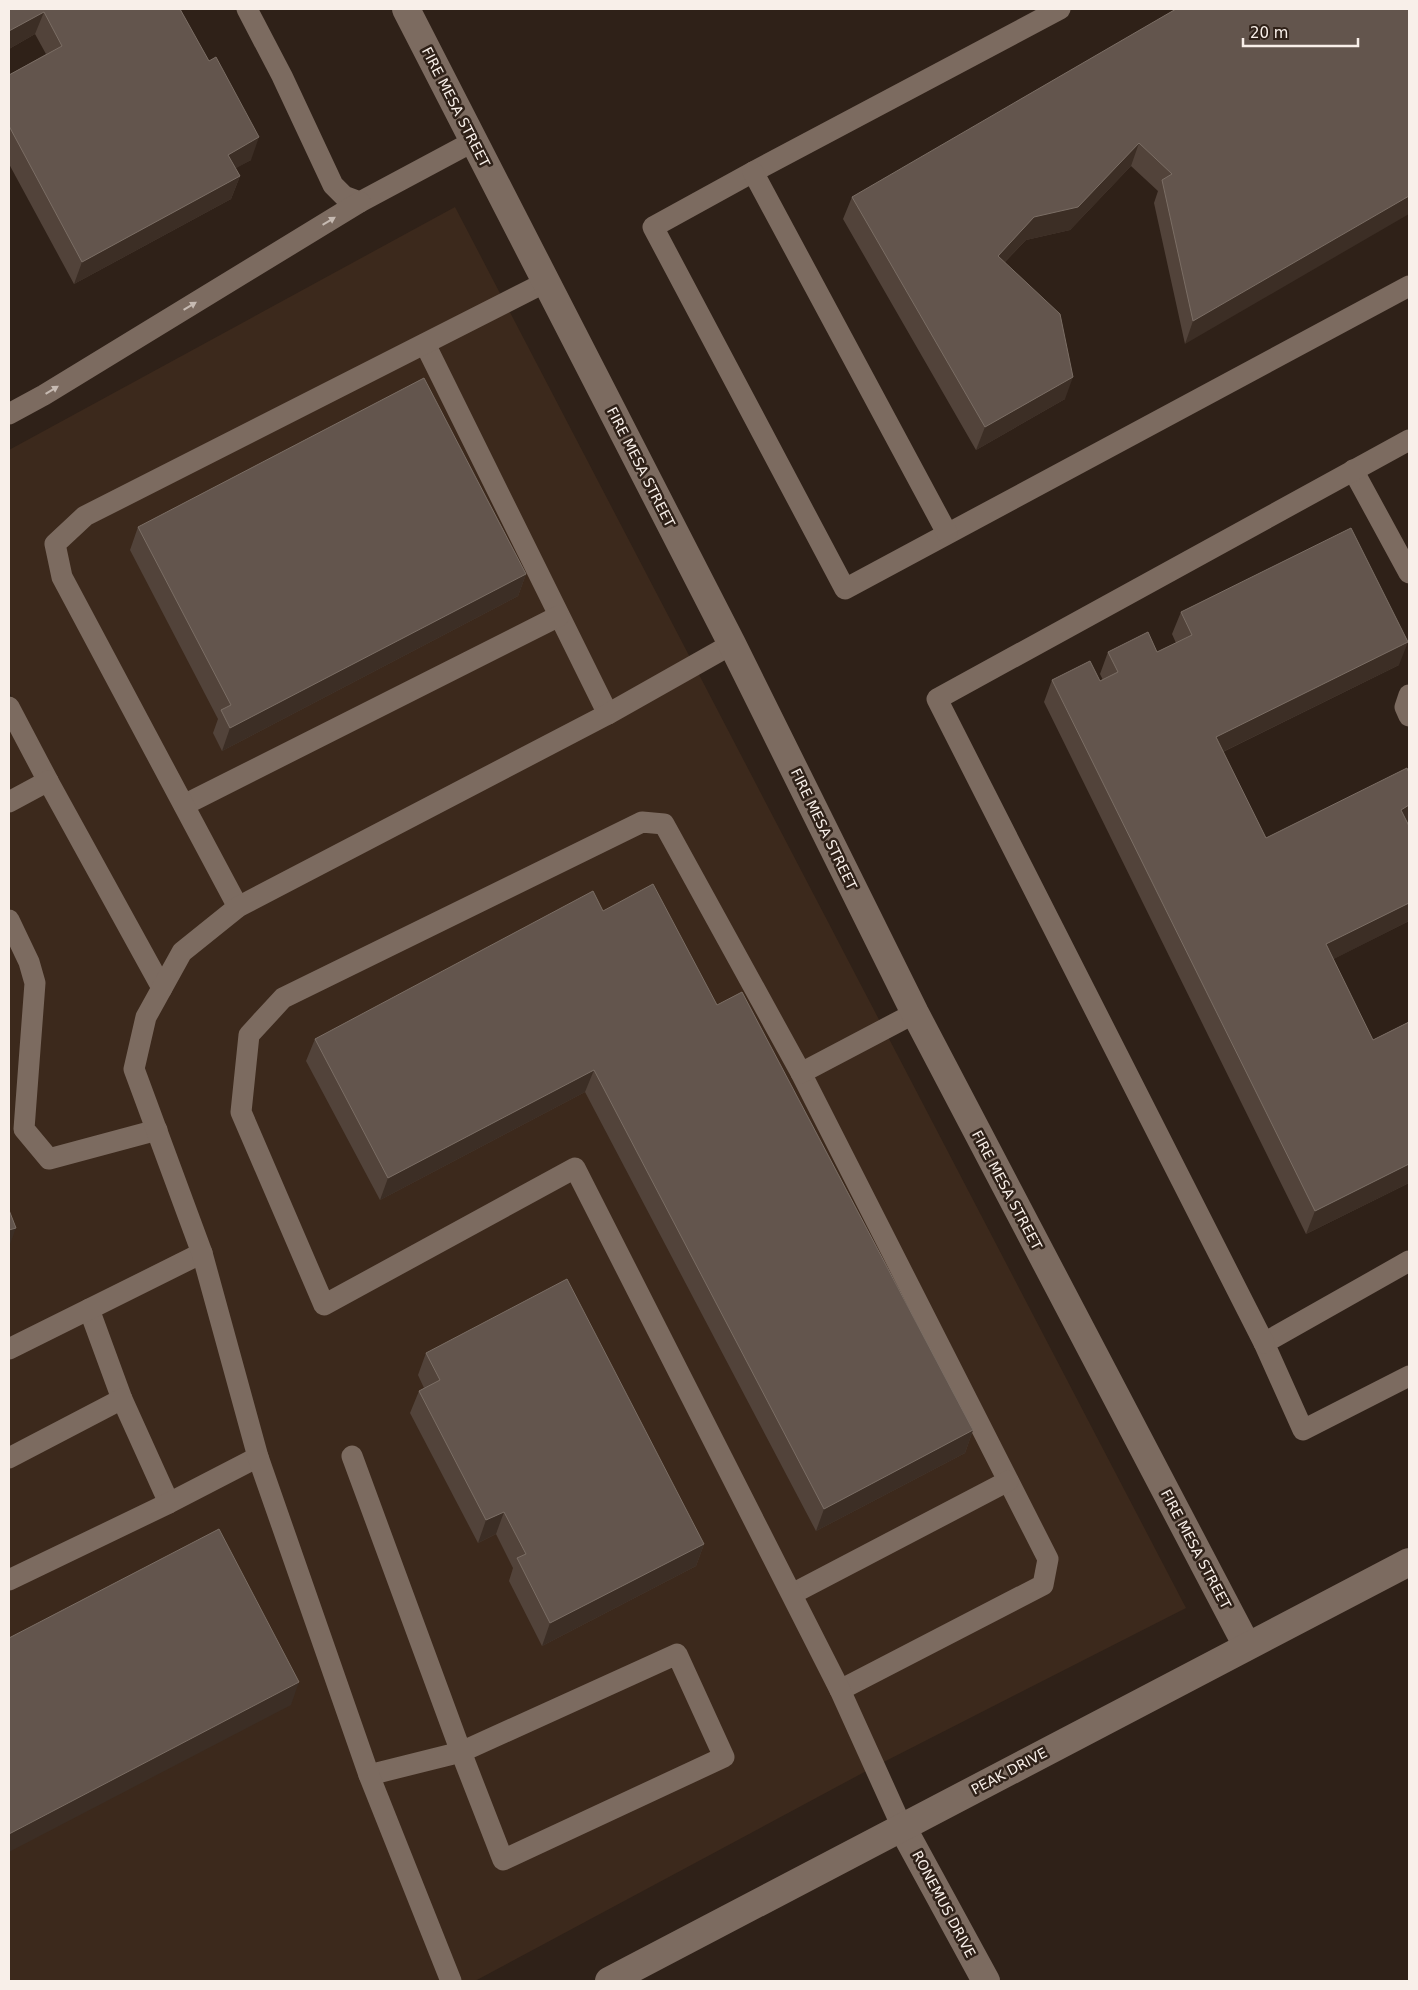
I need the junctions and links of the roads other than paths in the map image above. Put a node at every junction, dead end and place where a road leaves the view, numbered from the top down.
1 (247, 9) edge
2 (406, 9) edge
3 (1060, 9) edge
4 (474, 141) junction
5 (753, 172) junction
6 (360, 202) junction
7 (546, 282) junction
8 (1409, 286) edge
9 (424, 344) junction
10 (9, 414) edge
11 (1409, 440) edge
12 (1354, 470) junction
13 (947, 533) junction
14 (1409, 573) edge
15 (559, 616) junction
16 (732, 644) junction
17 (1409, 695) edge
18 (9, 706) edge
19 (608, 714) junction
20 (1409, 716) edge
21 (48, 781) junction
22 (9, 802) edge
23 (184, 805) junction
24 (238, 907) junction
25 (9, 920) edge
26 (162, 988) junction
27 (915, 1013) junction
28 (801, 1072) junction
29 (157, 1130) junction
30 (202, 1253) junction
31 (1409, 1261) edge
32 (89, 1309) junction
33 (1264, 1343) junction
34 (9, 1349) edge
35 (1409, 1376) edge
36 (122, 1399) junction
37 (352, 1456) dead end
38 (258, 1457) junction
39 (9, 1458) edge
40 (1008, 1481) junction
41 (169, 1503) junction
42 (1409, 1562) edge
43 (9, 1580) edge
44 (792, 1594) junction
45 (1247, 1646) junction
46 (840, 1690) junction
47 (461, 1752) junction
48 (369, 1775) junction
49 (902, 1827) junction
50 (451, 1981) edge
51 (609, 1981) edge
52 (986, 1981) edge

1 - 6 lane
2 - 4 street, FIRE MESA STREET
3 - 5 lane
4 - 6 lane
4 - 7 street, FIRE MESA STREET
5 - 13 lane
5 - 13 lane
10 -> 6 lane
7 - 9 lane
7 - 16 street, FIRE MESA STREET
8 - 13 lane
9 - 15 lane
9 - 23 lane
11 - 12 lane
12 - 14 lane
12 - 33 lane
15 - 19 lane
15 - 23 lane
16 - 19 lane
16 - 27 street, FIRE MESA STREET
17 - 20 lane
18 - 21 lane
19 - 24 lane
21 - 22 lane
21 - 26 lane
23 - 24 lane
24 - 26 lane
25 - 29 lane
26 - 29 lane
27 - 28 lane
27 - 45 street, FIRE MESA STREET
28 - 40 lane
28 - 44 lane
29 - 30 lane
30 - 32 lane
30 - 38 lane
31 - 33 lane
32 - 34 lane
32 - 36 lane
33 - 35 lane
36 - 39 lane
36 - 41 lane
37 - 47 lane
38 - 41 lane
38 - 48 lane
40 - 44 lane
40 - 46 lane
41 - 43 lane
42 - 45 street, PEAK DRIVE
44 - 46 lane
45 - 49 street, PEAK DRIVE
46 - 49 lane
47 - 47 lane
47 - 48 lane
48 - 50 lane
49 - 51 street, PEAK DRIVE
49 - 52 street, RONEMUS DRIVE

